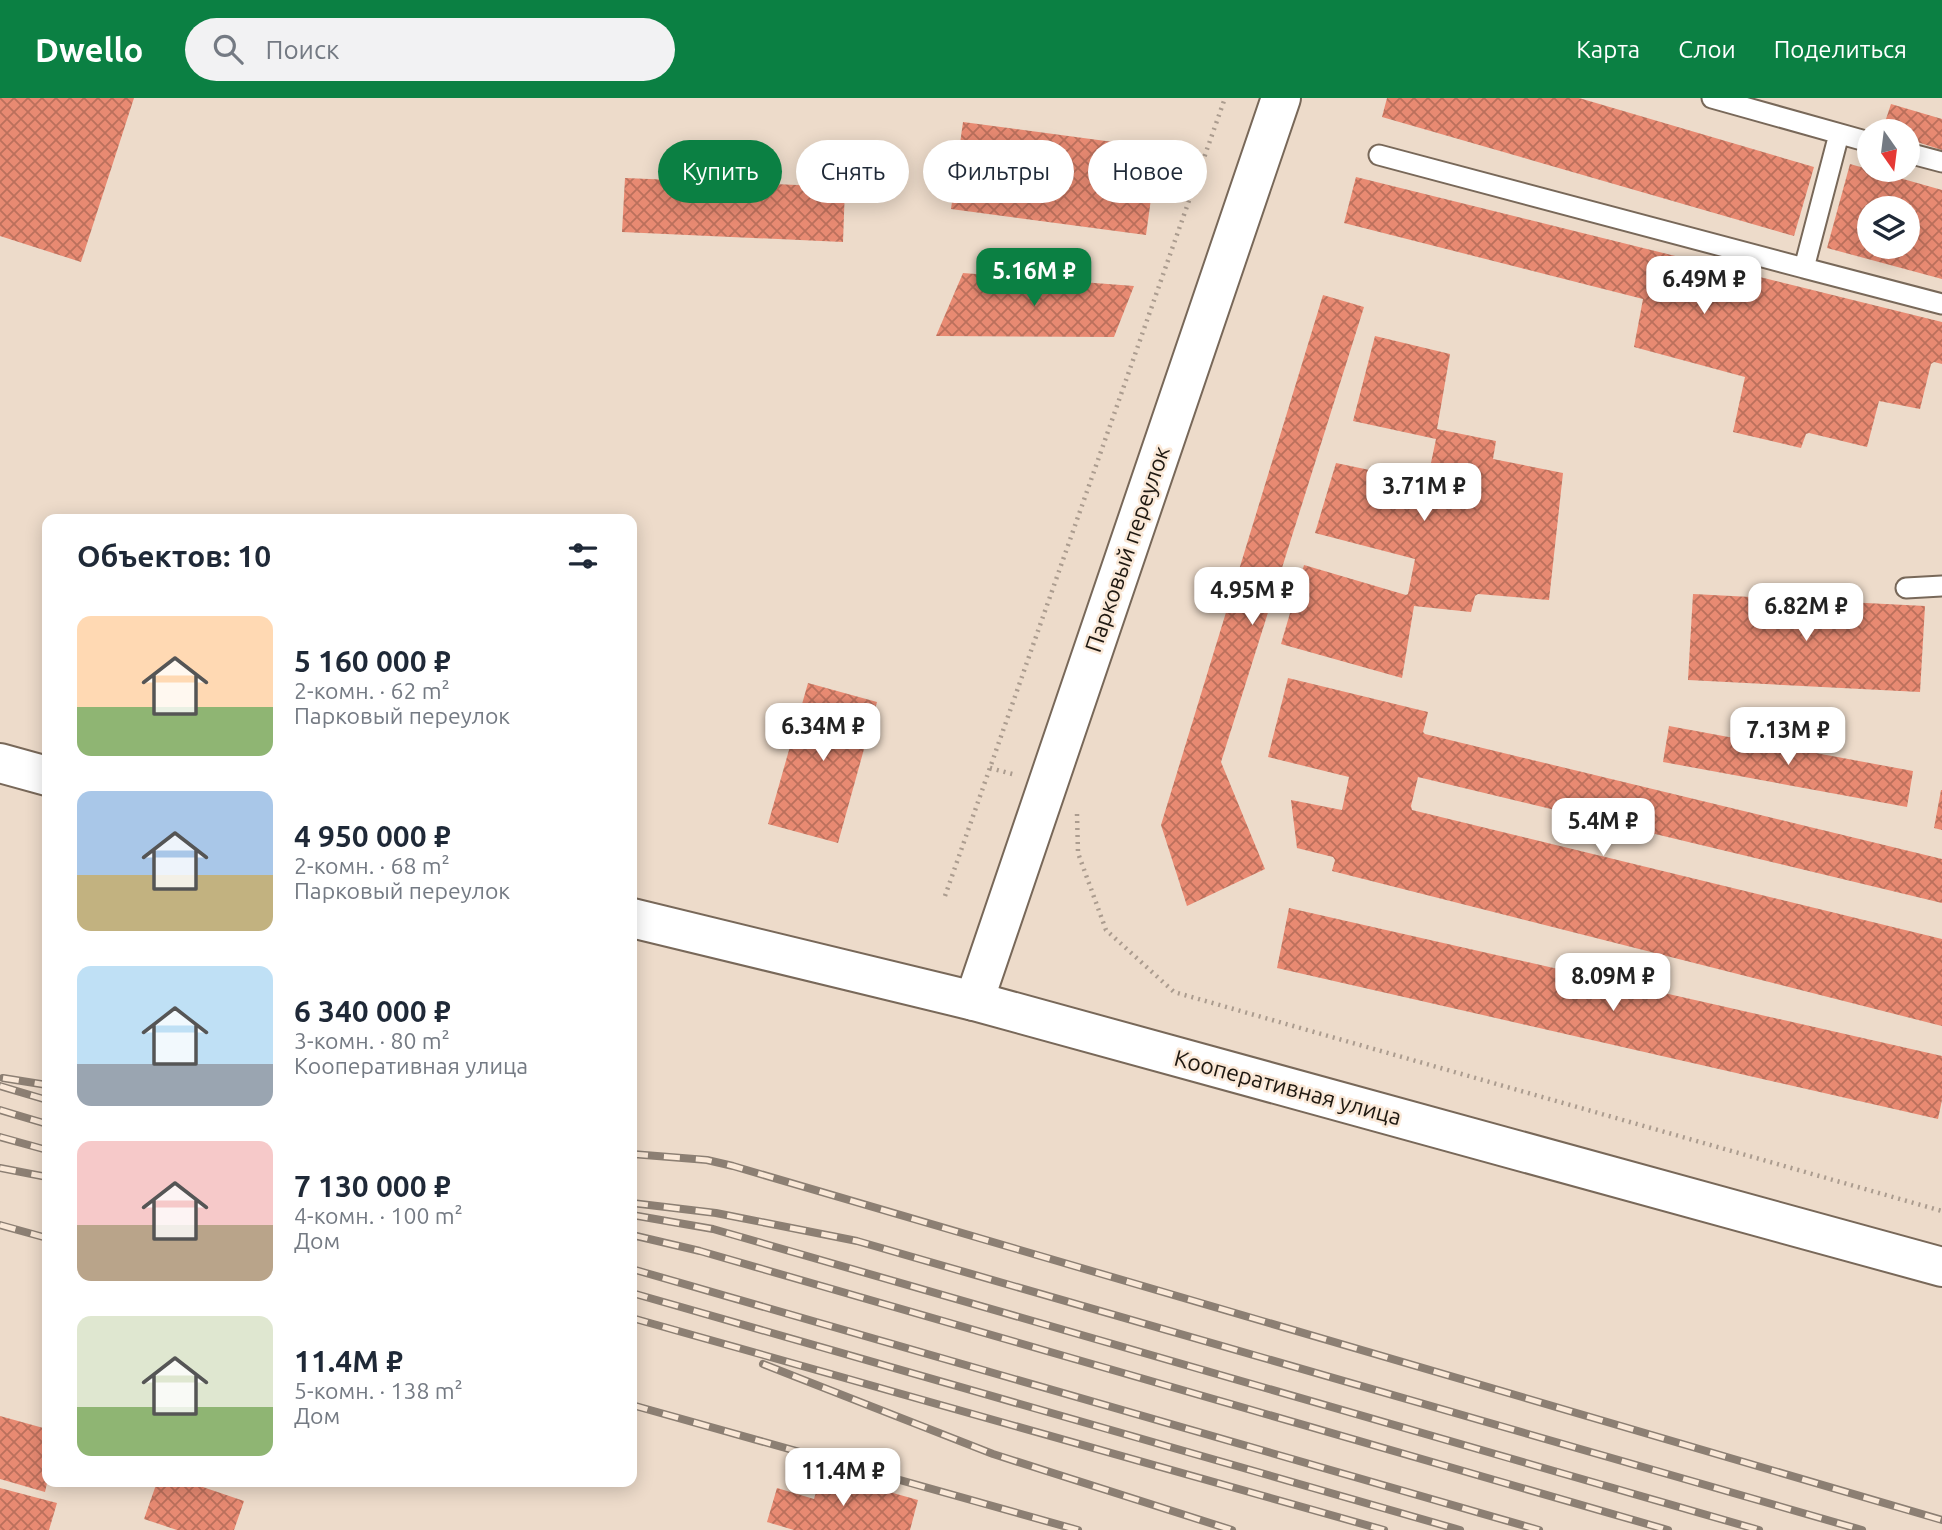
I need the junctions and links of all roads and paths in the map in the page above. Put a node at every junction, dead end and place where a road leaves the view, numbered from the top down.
1 (1225, 98) edge
2 (1281, 98) edge
3 (1712, 98) edge
4 (1839, 134) junction
5 (1857, 139) edge
6 (1379, 155) dead end
7 (1920, 156) edge
8 (1942, 162) edge
9 (1804, 268) junction
10 (1942, 304) edge
11 (1942, 586) edge
12 (1906, 588) dead end
13 (0, 763) edge
14 (990, 768) junction
15 (42, 775) edge
16 (1048, 783) junction
17 (945, 896) dead end
18 (637, 919) edge
19 (974, 1001) junction
20 (1942, 1211) edge
21 (1942, 1267) edge

1 - 14 path
2 - 16 main road, Парковый переулок
3 - 4 lane
4 - 5 lane
4 - 9 lane
6 - 9 lane
7 - 8 lane
9 - 10 lane
11 - 12 lane
13 - 15 main road
14 - 16 path
14 - 17 path
16 - 19 main road, Парковый переулок
16 - 20 path
18 - 19 main road, Кооперативная улица
19 - 21 main road, Кооперативная улица

